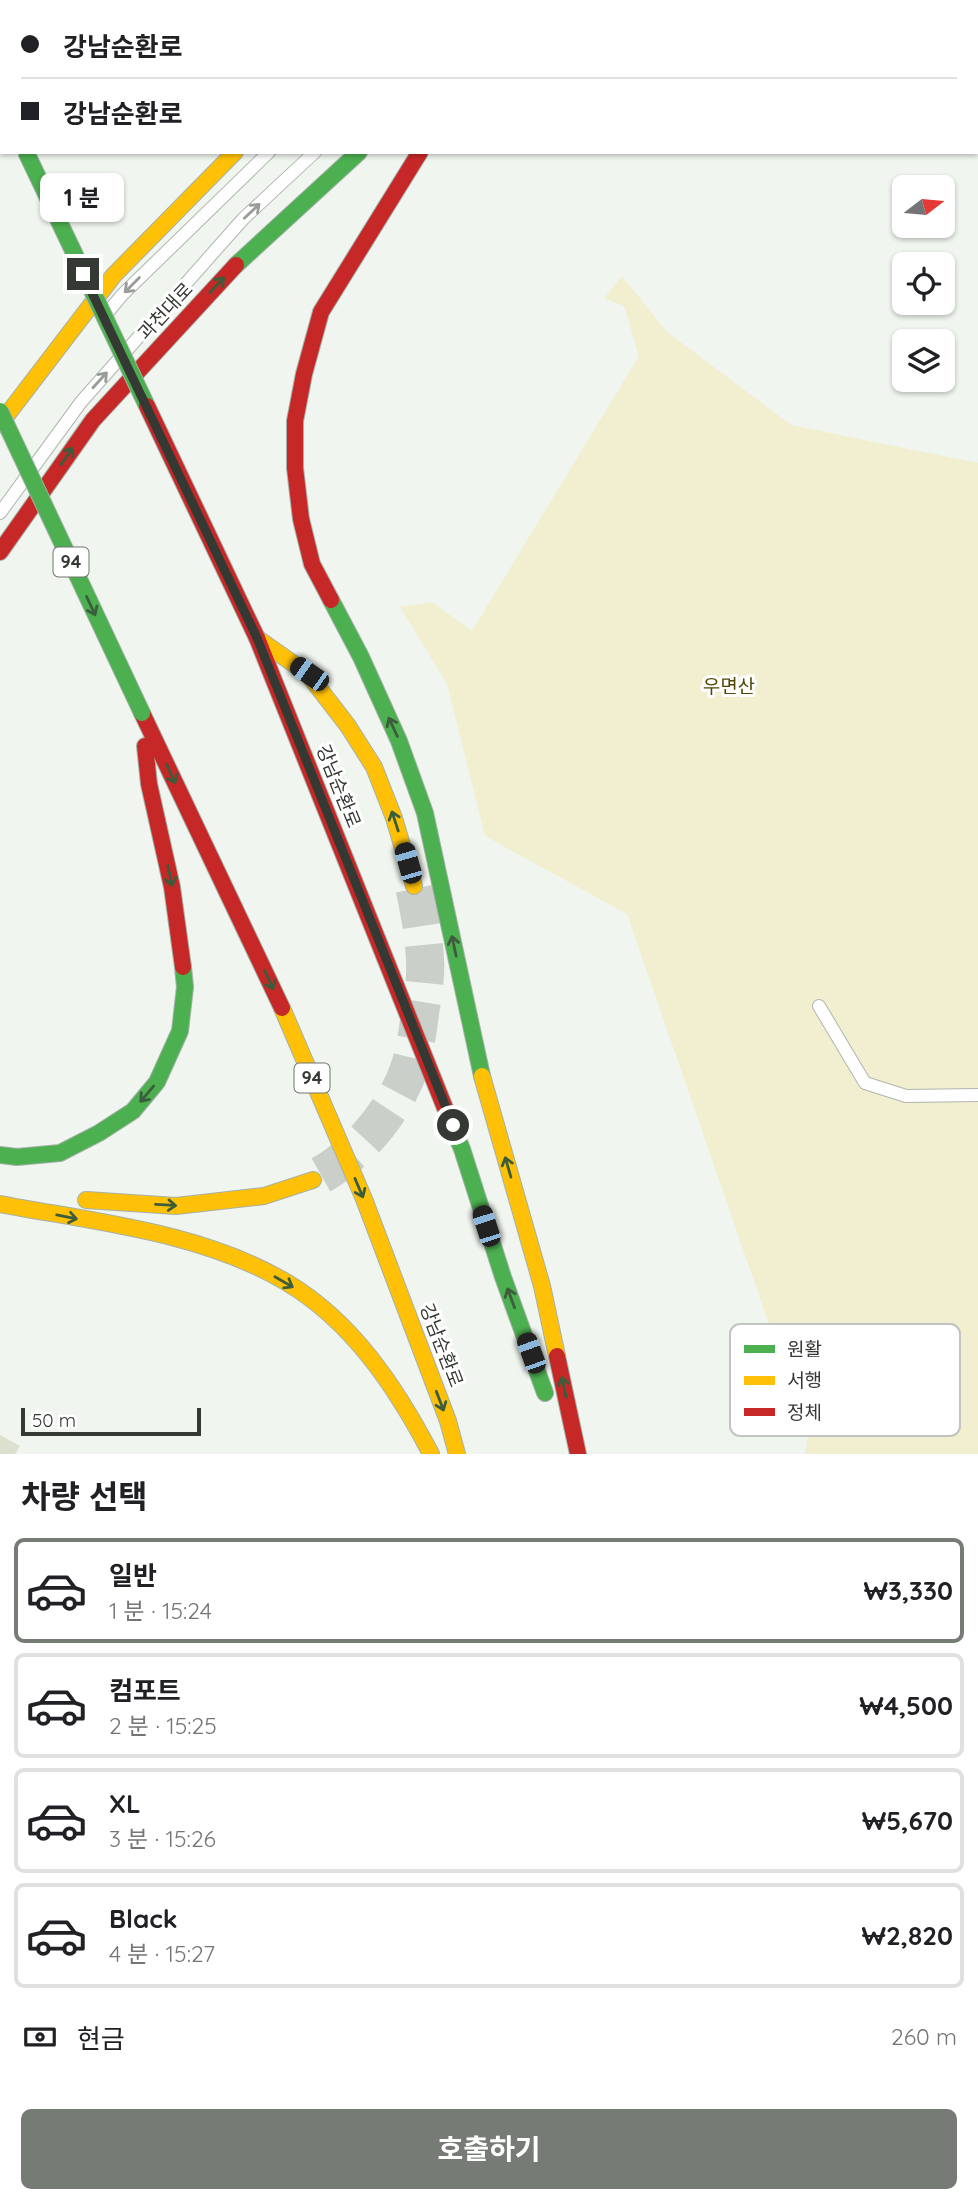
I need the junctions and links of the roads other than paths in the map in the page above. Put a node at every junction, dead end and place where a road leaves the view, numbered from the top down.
1 (27, 154) edge
2 (232, 154) edge
3 (267, 154) edge
4 (313, 154) edge
5 (357, 154) edge
6 (419, 154) edge
7 (96, 327) dead end
8 (0, 411) edge
9 (0, 424) edge
10 (18, 424) dead end
11 (0, 446) edge
12 (0, 513) edge
13 (0, 552) edge
14 (257, 638) junction
15 (142, 713) junction
16 (414, 886) tunnel mouth
17 (819, 1006) dead end
18 (978, 1095) edge
19 (0, 1155) edge
20 (313, 1180) tunnel mouth
21 (0, 1194) edge
22 (0, 1204) edge
23 (431, 1454) edge
24 (457, 1454) edge
25 (567, 1454) edge
26 (578, 1454) edge

1 - 14 main road, 강남순환로, bridge
2 - 9 main road
3 -> 7 lane
12 -> 4 lane
13 -> 5 main road, 과천대로
26 -> 6 main road
8 -> 15 main road, 강남순환로 / 94, bridge
10 - 11 lane
16 -> 14 main road
25 -> 14 main road, 강남순환로
15 -> 19 main road
15 -> 24 main road, 강남순환로 / 94
17 - 18 lane
21 -> 20 main road
22 -> 23 main road

